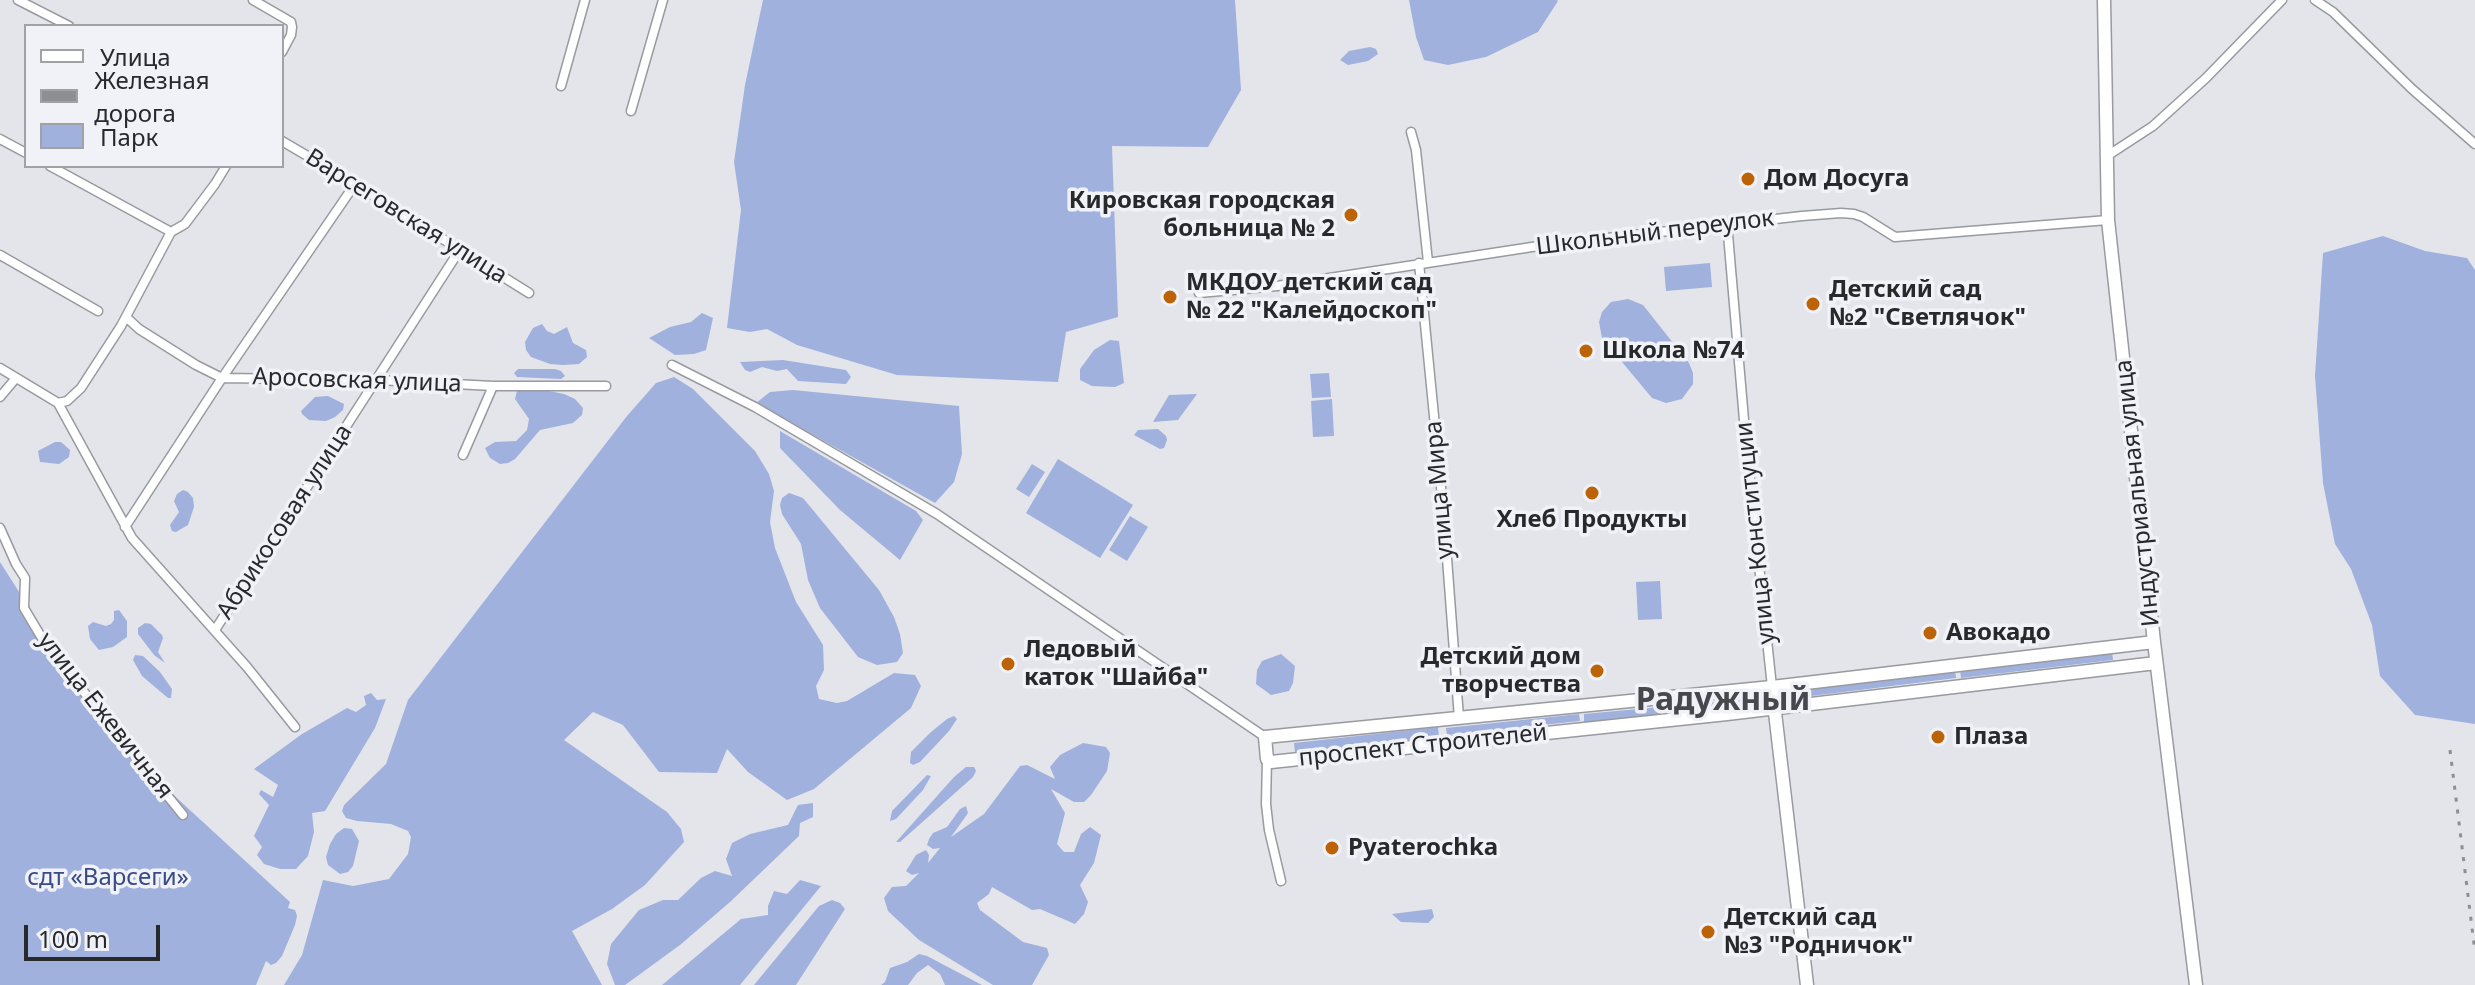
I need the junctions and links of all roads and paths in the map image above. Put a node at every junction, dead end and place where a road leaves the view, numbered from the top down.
1 (18, 0) edge
2 (253, 0) edge
3 (585, 0) edge
4 (663, 0) edge
5 (2104, 0) edge
6 (2282, 0) edge
7 (2315, 0) edge
8 (65, 24) edge
9 (284, 48) edge
10 (561, 86) dead end
11 (631, 111) dead end
12 (1411, 132) dead end
13 (0, 139) edge
14 (284, 142) edge
15 (2475, 144) edge
16 (24, 152) edge
17 (2107, 156) junction
18 (54, 168) edge
19 (225, 168) edge
20 (355, 184) junction
21 (2108, 220) junction
22 (1727, 223) junction
23 (171, 232) junction
24 (459, 251) junction
25 (0, 255) edge
26 (1424, 262) junction
27 (529, 293) dead end
28 (1199, 293) dead end
29 (98, 311) dead end
30 (126, 317) junction
31 (672, 365) dead end
32 (0, 368) edge
33 (16, 378) junction
34 (222, 378) junction
35 (378, 380) junction
36 (493, 386) junction
37 (606, 386) dead end
38 (0, 397) edge
39 (58, 403) junction
40 (463, 455) dead end
41 (125, 527) junction
42 (0, 528) edge
43 (215, 630) junction
44 (2154, 642) junction
45 (2156, 663) junction
46 (1772, 687) junction
47 (1775, 708) junction
48 (1459, 718) junction
49 (295, 727) dead end
50 (1265, 737) junction
51 (1267, 759) junction
52 (183, 815) dead end
53 (1281, 881) dead end
54 (1807, 985) edge
55 (2196, 985) edge

1 - 8 street
2 - 9 street
3 - 10 street
4 - 11 street
5 - 17 street, Индустриальная улица
6 - 17 street
7 - 15 street
12 - 26 street, улица Мира
13 - 16 street
14 - 20 street, Варсеговская улица
17 - 21 street, Индустриальная улица
18 - 23 street
19 - 23 street
20 - 24 street, Варсеговская улица
20 - 34 street
21 - 22 street, Школьный переулок
21 - 44 street, Индустриальная улица
22 - 26 street, Школьный переулок
22 - 46 street, улица Конституции
23 - 30 street
24 - 27 street, Варсеговская улица
24 - 35 street, Абрикосовая улица
25 - 29 street
26 - 28 street, Школьный переулок
26 - 48 street, улица Мира
30 - 34 street, Аросовская улица
30 - 39 street
31 - 50 street
32 - 33 street
33 - 38 street
33 - 39 street
34 - 35 street, Аросовская улица
34 - 41 street
35 - 36 street, Аросовская улица
35 - 43 street, Абрикосовая улица
36 - 37 street, Аросовская улица
36 - 40 street
39 - 41 street
41 - 43 street
42 - 52 street, улица Ежевичная
43 - 49 street
44 - 45 street, Индустриальная улица
44 - 46 street, проспект Строителей
45 - 47 street, проспект Строителей
45 - 55 street, Индустриальная улица
46 - 47 street, улица Конституции
46 - 48 street, проспект Строителей
47 - 51 street, проспект Строителей
47 - 54 street, улица Конституции
48 - 50 street, проспект Строителей
50 - 51 street, проспект Строителей
51 - 53 street

